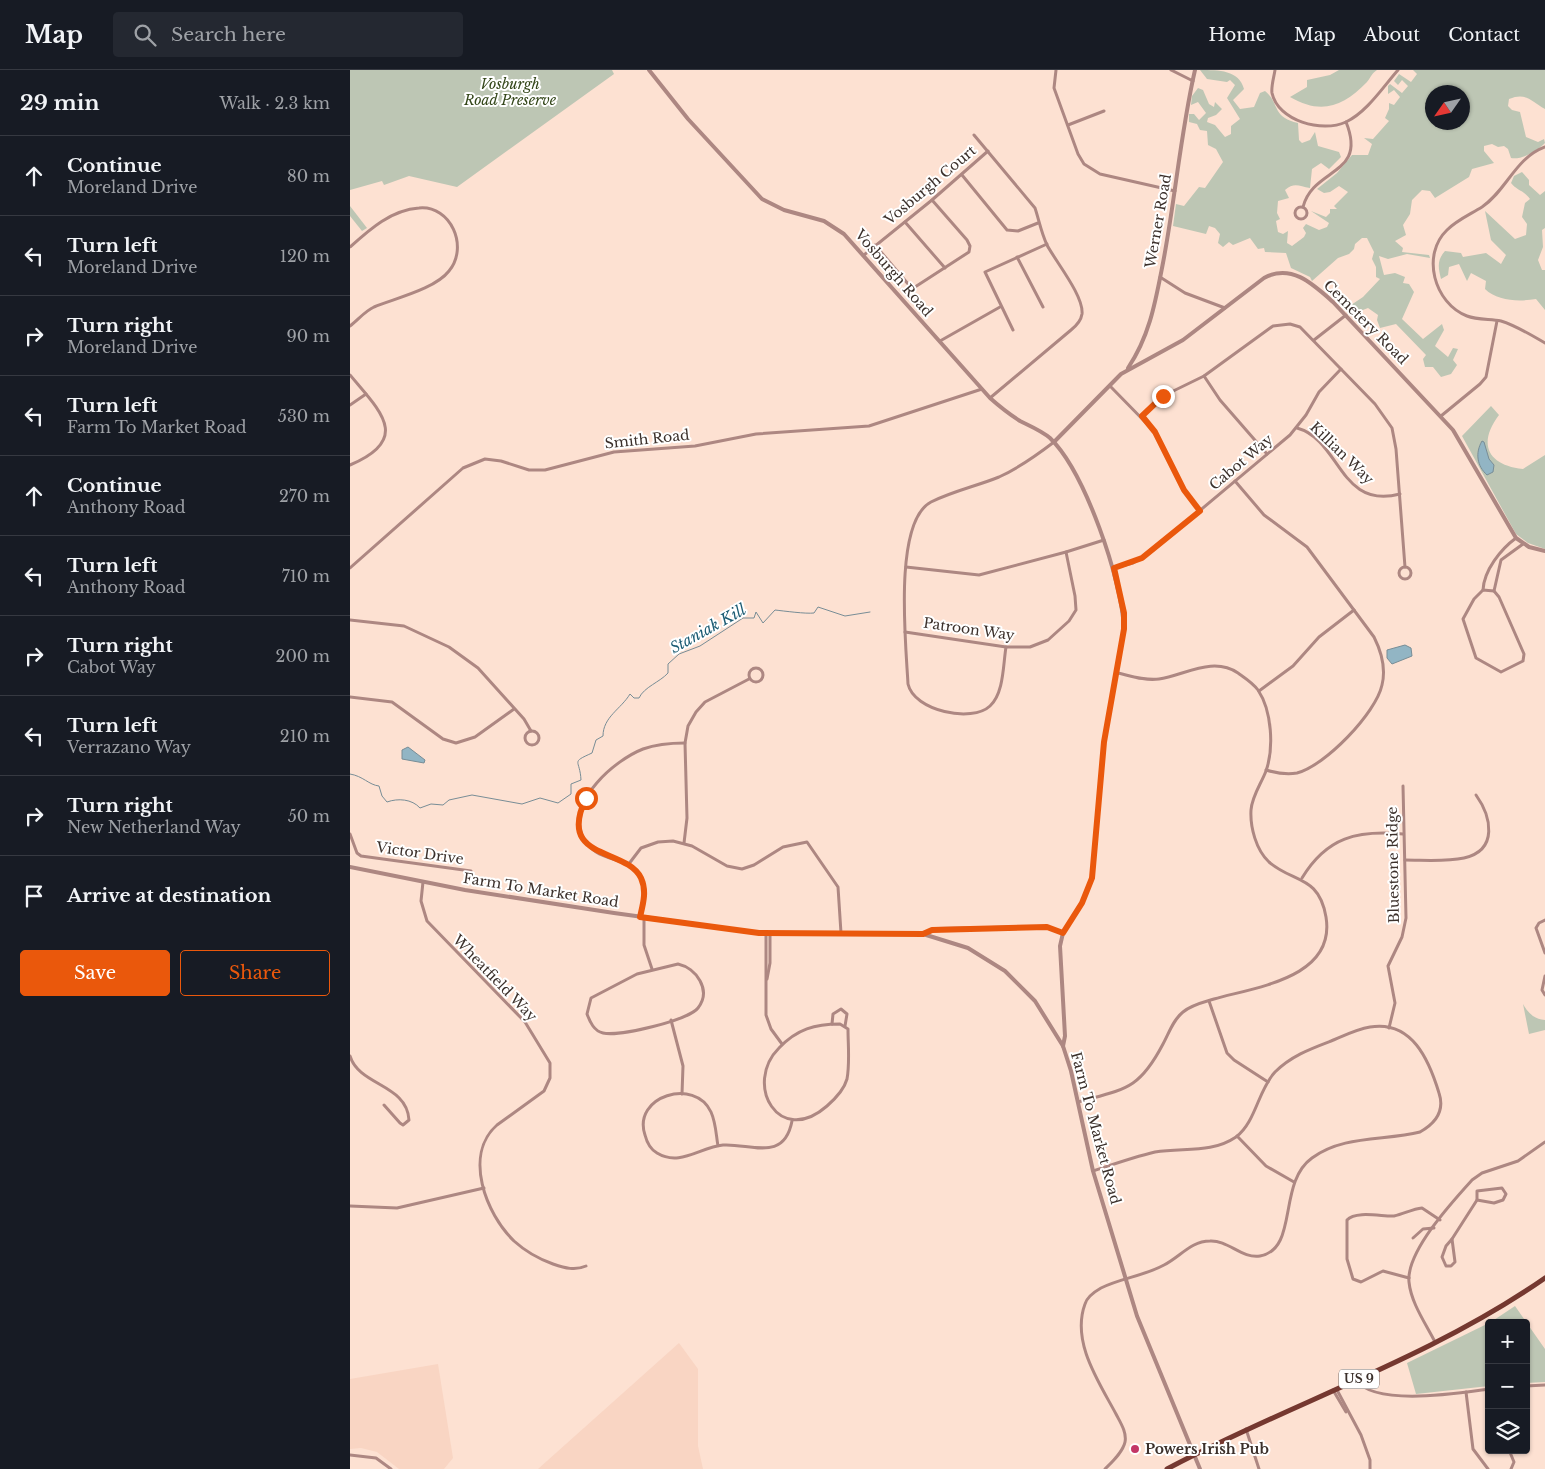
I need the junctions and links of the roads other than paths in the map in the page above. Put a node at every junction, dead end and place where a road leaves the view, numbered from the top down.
1 (649, 70) edge
2 (1056, 70) edge
3 (1171, 70) edge
4 (1195, 70) edge
5 (1275, 70) edge
6 (1398, 70) edge
7 (1193, 81) junction
8 (1104, 111) dead end
9 (1346, 122) junction
10 (1068, 125) junction
11 (974, 135) dead end
12 (1545, 147) edge
13 (988, 151) junction
14 (962, 174) junction
15 (1175, 191) junction
16 (932, 200) junction
17 (1303, 207) dead end
18 (905, 222) junction
19 (1038, 223) junction
20 (1047, 244) junction
21 (875, 245) junction
22 (350, 247) edge
23 (864, 255) junction
24 (1017, 257) junction
25 (945, 268) junction
26 (1160, 277) junction
27 (1000, 307) junction
28 (1043, 307) dead end
29 (1225, 308) junction
30 (1346, 315) junction
31 (1497, 320) junction
32 (350, 326) edge
33 (1013, 330) dead end
34 (1314, 340) junction
35 (940, 341) junction
36 (1545, 344) edge
37 (1341, 369) junction
38 (1127, 370) junction
39 (350, 375) edge
40 (1204, 376) junction
41 (1110, 386) junction
42 (982, 389) junction
43 (366, 394) junction
44 (990, 398) junction
45 (350, 405) edge
46 (1142, 416) junction
47 (1441, 416) junction
48 (1297, 428) junction
49 (1054, 442) junction
50 (1267, 454) junction
51 (350, 465) edge
52 (1235, 481) junction
53 (1400, 494) junction
54 (1200, 511) junction
55 (1516, 538) junction
56 (1104, 540) junction
57 (1523, 544) junction
58 (1545, 551) edge
59 (1066, 552) junction
60 (1405, 566) junction
61 (906, 567) junction
62 (350, 568) edge
63 (1114, 568) junction
64 (1483, 590) junction
65 (1494, 592) junction
66 (1354, 610) junction
67 (350, 620) edge
68 (905, 632) junction
69 (1006, 647) junction
70 (1118, 673) junction
71 (749, 680) junction
72 (1259, 691) junction
73 (350, 697) edge
74 (514, 709) junction
75 (532, 731) junction
76 (685, 743) junction
77 (1266, 770) junction
78 (1403, 786) dead end
79 (1476, 795) dead end
80 (350, 834) edge
81 (1404, 834) junction
82 (684, 843) junction
83 (1405, 860) junction
84 (628, 865) junction
85 (350, 867) edge
86 (470, 870) dead end
87 (1302, 878) junction
88 (423, 882) junction
89 (642, 917) junction
90 (1545, 920) edge
91 (768, 933) junction
92 (841, 933) junction
93 (1063, 933) junction
94 (923, 934) junction
95 (1545, 953) edge
96 (652, 969) junction
97 (1545, 976) edge
98 (1545, 995) edge
99 (1209, 1001) junction
100 (671, 1020) junction
101 (832, 1024) junction
102 (846, 1026) junction
103 (1389, 1028) junction
104 (782, 1044) junction
105 (1063, 1046) junction
106 (350, 1056) edge
107 (1268, 1082) junction
108 (682, 1094) junction
109 (1078, 1102) junction
110 (384, 1104) dead end
111 (792, 1121) junction
112 (1237, 1136) junction
113 (1545, 1142) edge
114 (718, 1146) junction
115 (1093, 1171) junction
116 (1294, 1182) junction
117 (484, 1188) junction
118 (1477, 1200) junction
119 (350, 1206) edge
120 (1440, 1220) junction
121 (1434, 1228) junction
122 (1413, 1238) dead end
123 (1452, 1239) junction
124 (586, 1266) dead end
125 (1409, 1278) junction
126 (1545, 1278) edge
127 (1125, 1279) junction
128 (1435, 1342) junction
129 (1356, 1380) junction
130 (1545, 1385) edge
131 (1530, 1386) edge
132 (1335, 1389) junction
133 (1485, 1390) edge
134 (1466, 1392) junction
135 (1246, 1429) junction
136 (1511, 1454) edge
137 (350, 1455) edge
138 (1194, 1455) junction
139 (391, 1469) edge
140 (1105, 1469) edge
141 (1167, 1469) edge
142 (1200, 1469) edge
143 (1259, 1469) edge
144 (1370, 1469) edge
145 (1488, 1469) edge
146 (1511, 1469) edge

1 - 23 street, Vosburgh Road
2 - 10 street
3 - 7 street
4 - 7 street, Werner Road
5 - 9 street
6 - 9 street
7 - 15 street, Werner Road
8 - 10 street
9 - 17 street
10 - 15 street
11 - 13 street, Vosburgh Court
12 - 31 street
13 - 14 street, Vosburgh Court
13 - 19 street, Vosburgh Court
14 - 16 street, Vosburgh Court
14 - 19 street
15 - 26 street, Werner Road
16 - 18 street, Vosburgh Court
16 - 25 street
18 - 21 street, Vosburgh Court
18 - 25 street
19 - 20 street, Vosburgh Court
20 - 24 street
20 - 44 street, Vosburgh Court
21 - 23 street, Vosburgh Court
21 - 25 street
22 - 32 street
23 - 35 street, Vosburgh Road
24 - 27 street
24 - 28 street
26 - 29 street
26 - 38 street, Werner Road
27 - 33 street
27 - 35 street
29 - 30 street, Cemetery Road
29 - 38 street, Cemetery Road
30 - 34 street
30 - 47 street, Cemetery Road
31 - 36 street
31 - 47 street
34 - 37 street
34 - 40 street
35 - 42 street, Vosburgh Road
37 - 48 street, Cabot Way
37 - 53 street
38 - 41 street, Cemetery Road
39 - 43 street
40 - 46 street
40 - 50 street
41 - 46 street
41 - 49 street, Cemetery Road
42 - 44 street, Vosburgh Road
42 - 62 street, Smith Road
43 - 45 street
43 - 51 street
44 - 49 street, Vosburgh Road
46 - 54 street
47 - 55 street, Cemetery Road
48 - 50 street, Cabot Way
48 - 53 street, Killian Way
49 - 56 street
49 - 61 street
50 - 52 street, Cabot Way
52 - 54 street, Cabot Way
52 - 66 street
53 - 60 street
54 - 63 street, Cabot Way
55 - 57 street, Cemetery Road
55 - 64 street
56 - 59 street
56 - 63 street
57 - 58 street, Cemetery Road
57 - 65 street
59 - 61 street
59 - 69 street, Patroon Way
60 - 60 street
61 - 68 street
63 - 70 street
64 - 65 street
64 - 65 street
66 - 72 street
66 - 77 street
67 - 74 street
68 - 69 street, Patroon Way
68 - 69 street
70 - 72 street
70 - 93 street
71 - 71 street
71 - 76 street
72 - 77 street
73 - 74 street
74 - 75 street
75 - 75 street
76 - 82 street
76 - 84 street
77 - 87 street
78 - 81 street, Bluestone Ridge
79 - 83 street
80 - 86 street, Victor Drive
81 - 83 street, Bluestone Ridge
81 - 87 street
82 - 84 street
82 - 92 street
83 - 103 street, Bluestone Ridge
84 - 89 street
85 - 88 street, Farm To Market Road
87 - 99 street
88 - 89 street, Farm To Market Road
88 - 117 street, Wheatfield Way
89 - 91 street, Farm To Market Road
89 - 96 street
90 - 95 street
91 - 92 street, Farm To Market Road
91 - 104 street
92 - 94 street, Farm To Market Road
93 - 94 street
93 - 105 street
94 - 105 street, Farm To Market Road
96 - 100 street
96 - 100 street
97 - 98 street
99 - 107 street
99 - 109 street
100 - 108 street
101 - 102 street
101 - 102 street
101 - 104 street
102 - 111 street
103 - 107 street
103 - 116 street
104 - 111 street
105 - 109 street, Farm To Market Road
106 - 110 street
107 - 112 street
108 - 114 street
108 - 114 street
109 - 115 street, Farm To Market Road
111 - 114 street
112 - 115 street
112 - 116 street
113 - 120 street
115 - 127 street, Farm To Market Road
116 - 127 street
117 - 119 street
117 - 124 street, Wheatfield Way
118 - 118 street
118 - 123 street
120 - 121 street
120 - 125 street
121 - 122 street
121 - 125 street
123 - 123 street
125 - 128 street
126 - 128 main road, US 9
127 - 138 street, Farm To Market Road
127 - 140 street
128 - 129 main road, US 9
129 - 132 main road, US 9
129 - 134 street
130 - 131 street
132 - 135 main road, US 9
132 - 144 street
133 - 134 street
134 - 145 street
135 - 138 main road, US 9
135 - 143 street
136 - 146 street
137 - 139 street
138 - 141 main road, US 9
138 - 142 street, Farm To Market Road

